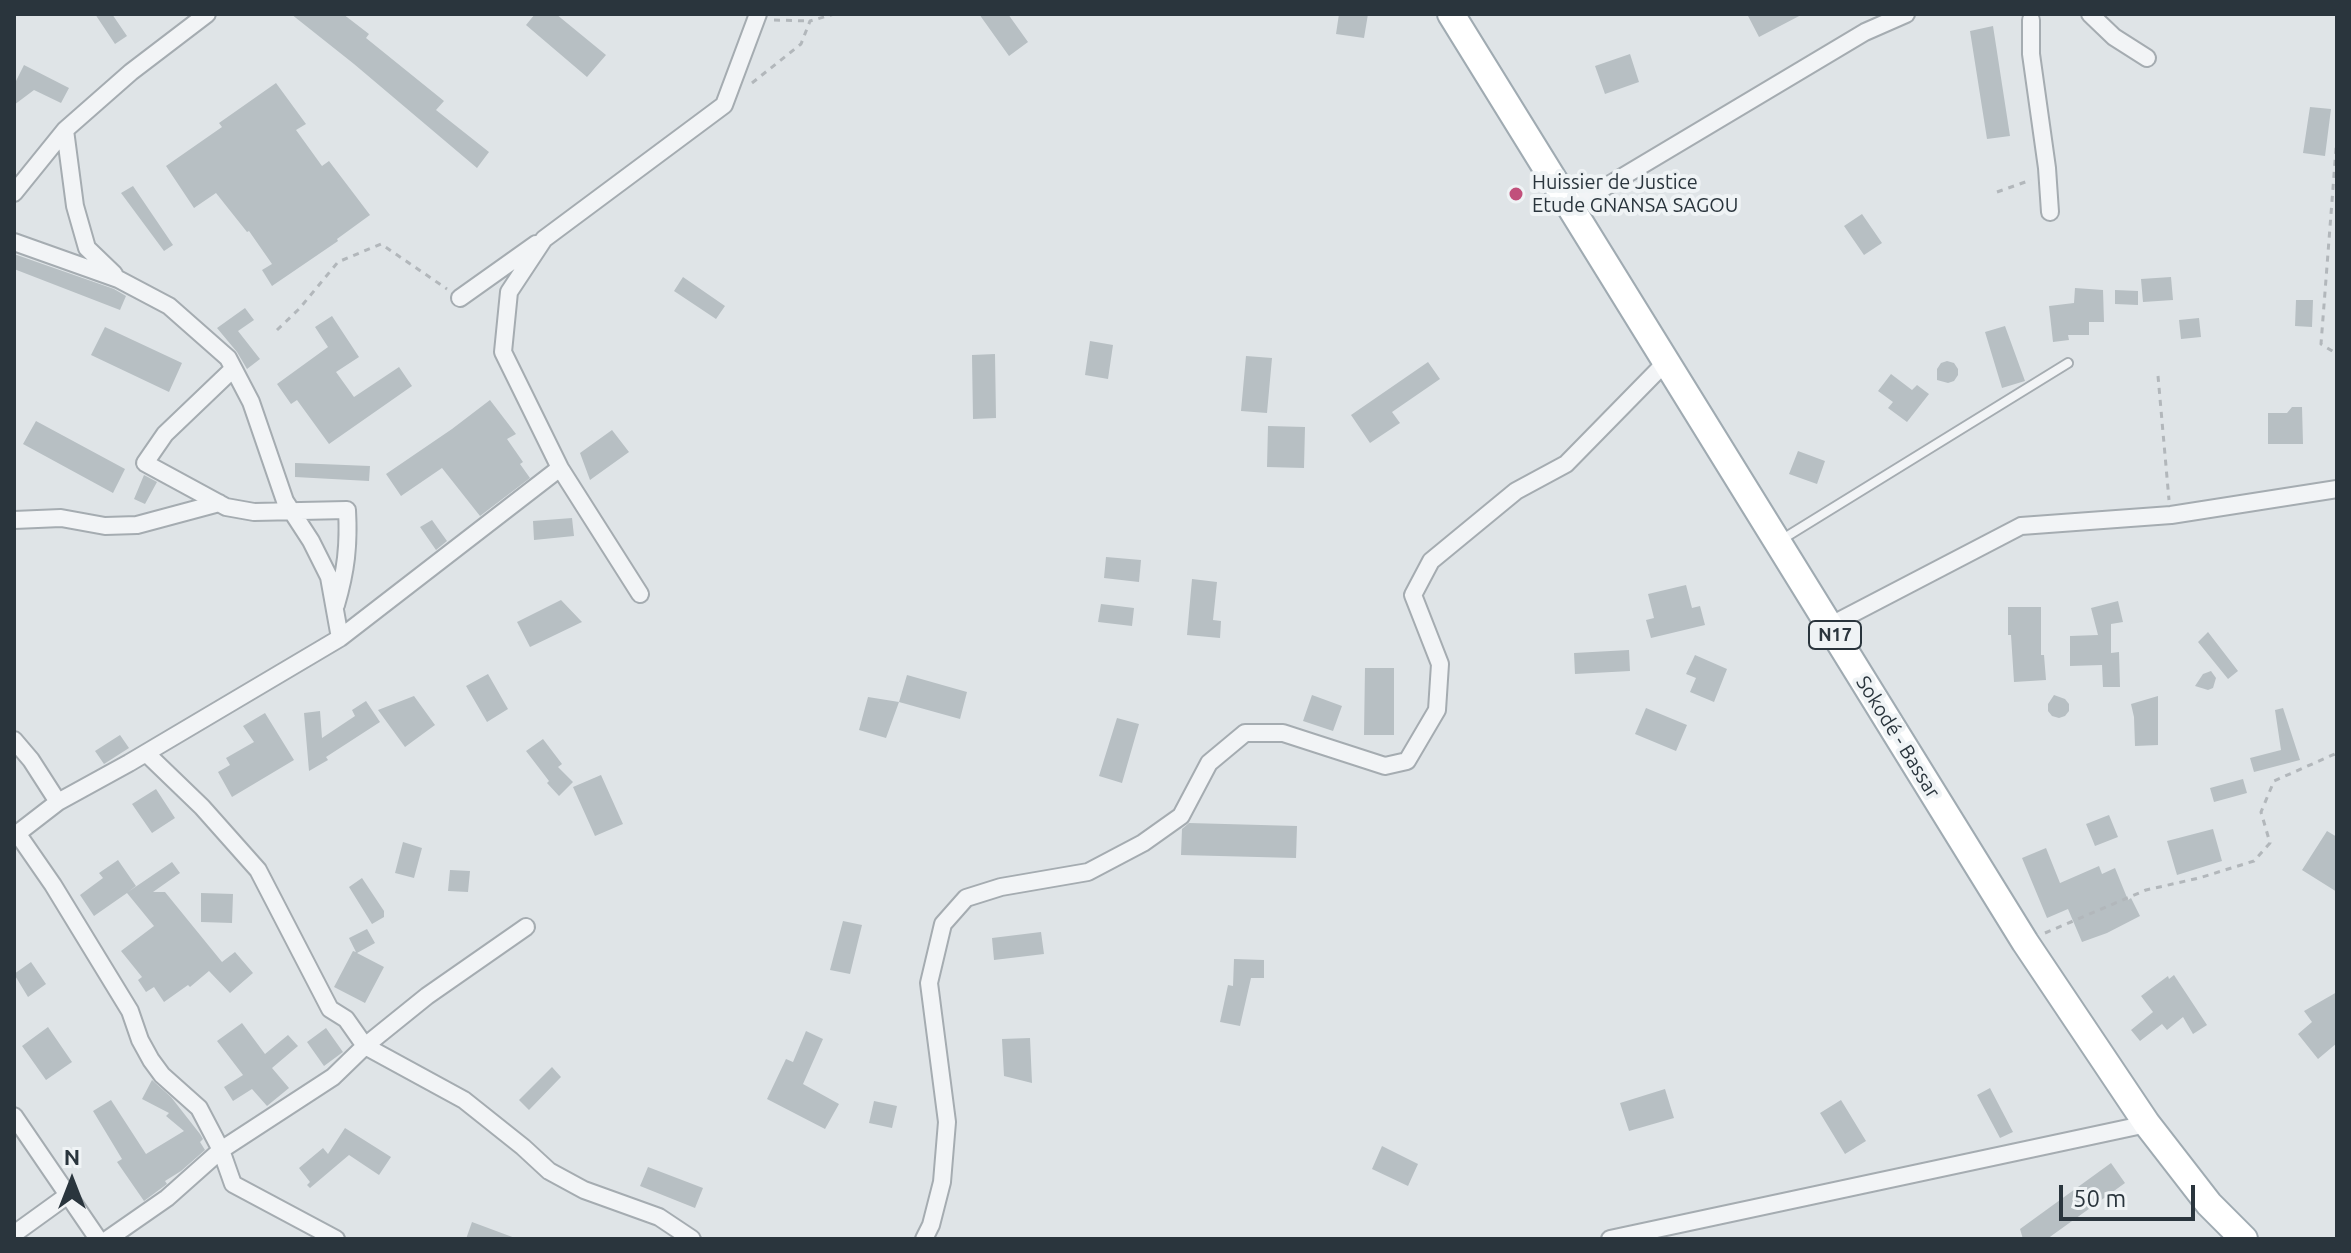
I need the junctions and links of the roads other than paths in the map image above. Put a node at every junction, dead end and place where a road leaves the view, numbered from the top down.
1 (207, 14) edge
2 (1451, 14) edge
3 (1906, 14) edge
4 (2090, 14) edge
5 (2029, 16) edge
6 (757, 17) edge
7 (2147, 58) dead end
8 (65, 130) junction
9 (14, 193) edge
10 (1569, 206) junction
11 (2050, 212) dead end
12 (544, 239) junction
13 (14, 242) edge
14 (118, 279) junction
15 (460, 298) road end
16 (1666, 362) junction
17 (2068, 363) dead end
18 (233, 369) junction
19 (560, 468) junction
20 (2337, 489) edge
21 (219, 503) junction
22 (291, 511) junction
23 (14, 520) edge
24 (1777, 542) junction
25 (640, 594) dead end
26 (335, 610) junction
27 (1829, 626) junction
28 (340, 638) junction
29 (14, 740) edge
30 (146, 753) junction
31 (58, 802) junction
32 (16, 835) edge
33 (526, 927) dead end
34 (365, 1046) junction
35 (14, 1116) edge
36 (2147, 1124) junction
37 (221, 1150) junction
38 (68, 1195) junction
39 (14, 1234) edge
40 (98, 1239) edge
41 (108, 1239) edge
42 (336, 1239) edge
43 (692, 1239) edge
44 (924, 1239) edge
45 (1610, 1239) edge
46 (2244, 1239) edge

1 - 8 street
2 - 10 main road, Sokodé - Bassar / N17
3 - 10 street
4 - 7 street
5 - 11 street
6 - 12 street
8 - 9 street
8 - 14 street
10 - 16 main road, Sokodé - Bassar / N17
12 - 15 street
12 - 19 street
13 - 14 street
14 - 18 street
16 - 24 main road, Sokodé - Bassar / N17
16 - 44 street
17 - 24 lane
18 - 21 street
18 - 22 street
19 - 25 street
19 - 28 street
20 - 27 street
21 - 22 street
21 - 23 street
22 - 26 street
22 - 26 street
24 - 27 main road, Sokodé - Bassar / N17
26 - 28 street
27 - 36 main road, Sokodé - Bassar / N17
28 - 30 street
29 - 31 street
30 - 31 street
30 - 34 street
31 - 32 street
32 - 37 street
33 - 34 street
34 - 37 street
34 - 43 street
35 - 38 street
36 - 45 street
36 - 46 main road, Sokodé - Bassar / N17
37 - 41 street
37 - 42 street
38 - 39 street
38 - 40 street

